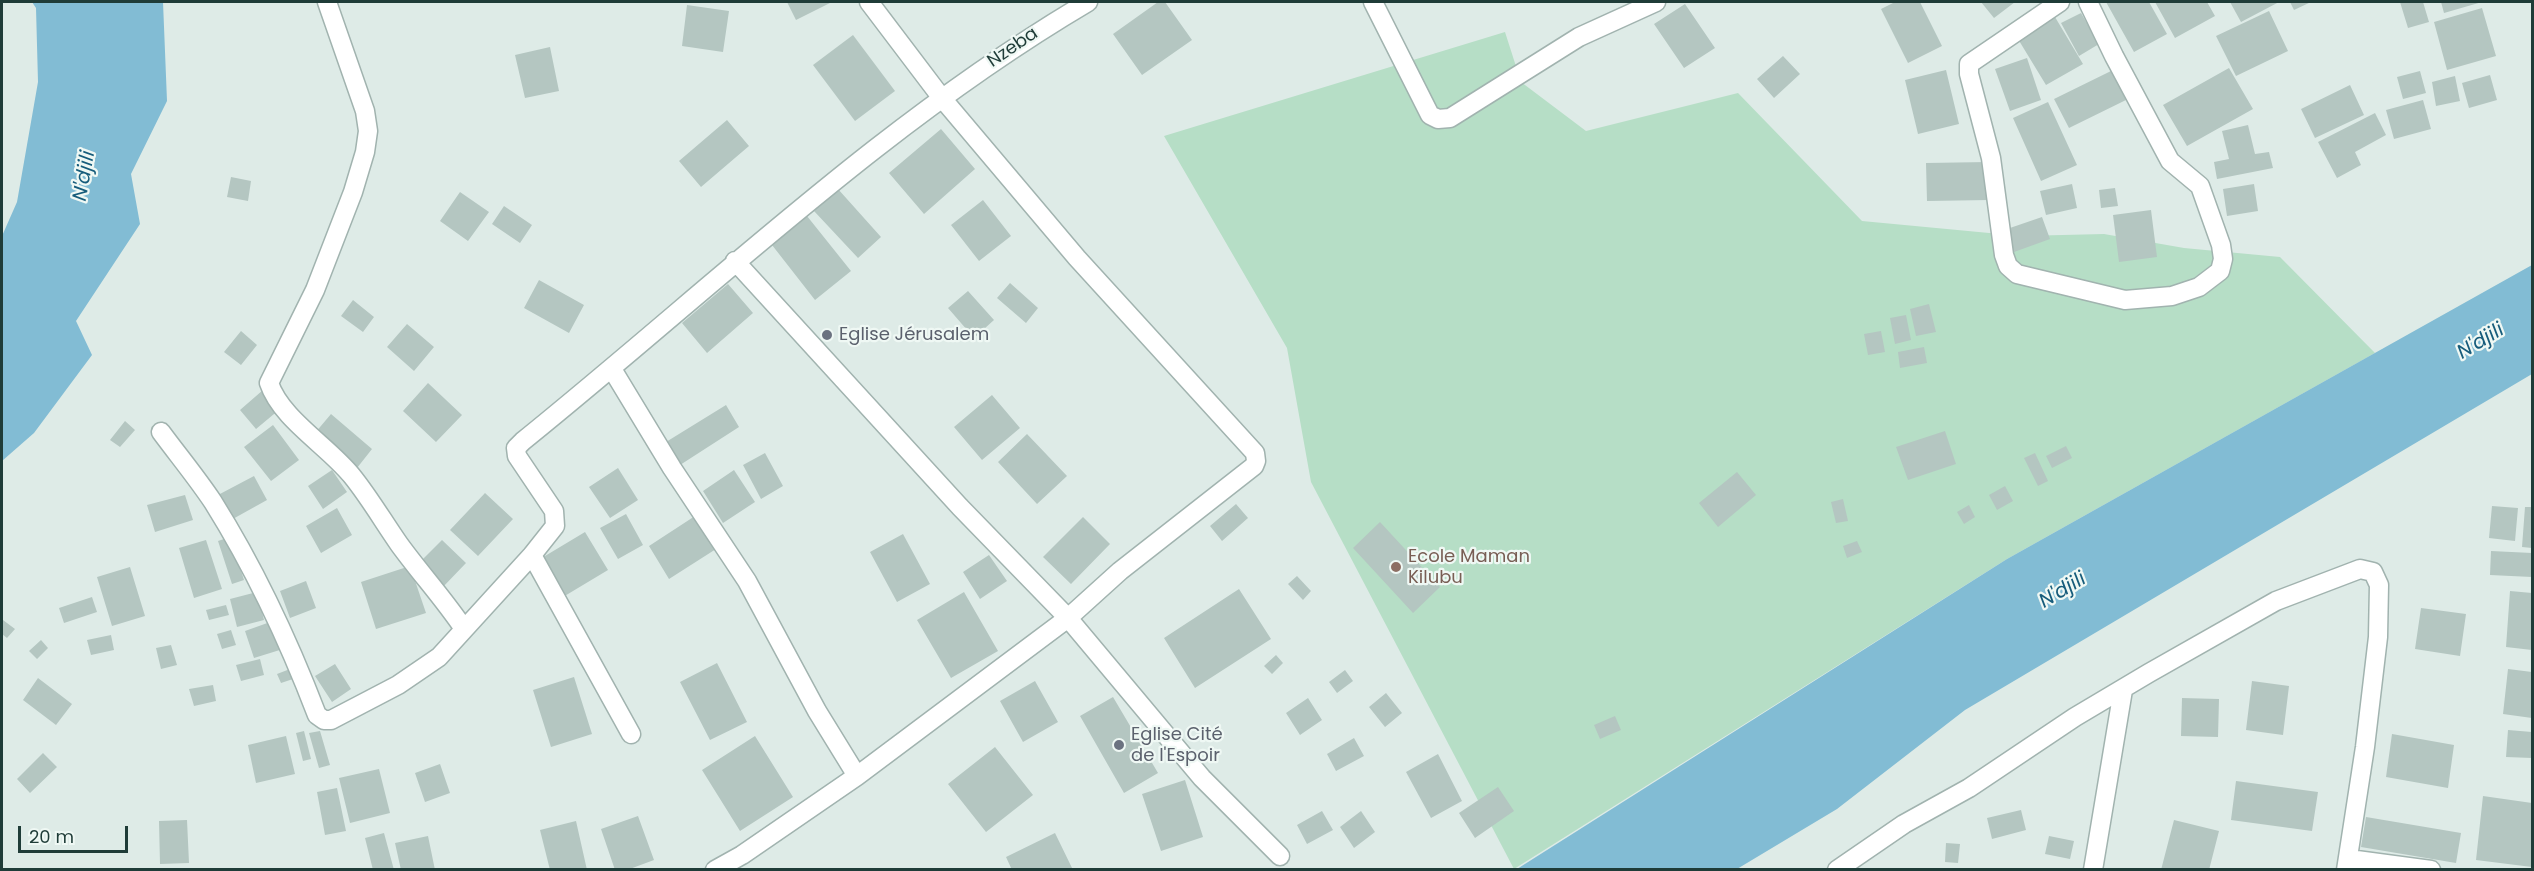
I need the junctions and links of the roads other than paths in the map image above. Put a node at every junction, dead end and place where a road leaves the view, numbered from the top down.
1 (327, 2) edge
2 (869, 2) edge
3 (1088, 2) edge
4 (1373, 2) edge
5 (1656, 2) edge
6 (2060, 2) edge
7 (2088, 2) edge
8 (941, 97) junction
9 (735, 261) junction
10 (612, 369) junction
11 (161, 432) dead end
12 (532, 555) junction
13 (1068, 618) junction
14 (464, 628) junction
15 (2123, 690) junction
16 (631, 734) dead end
17 (857, 776) junction
18 (1280, 856) dead end
19 (2348, 864) edge
20 (715, 870) edge
21 (1837, 870) edge
22 (2093, 870) edge
23 (2431, 870) edge

1 - 14 street
2 - 8 street
3 - 8 street, Nzeba
4 - 5 street
6 - 7 street
8 - 9 street, Nzeba
8 - 13 street
9 - 10 street, Nzeba
9 - 13 street
10 - 12 street, Nzeba
10 - 17 street
11 - 14 street
12 - 14 street
12 - 16 street
13 - 17 street
13 - 18 street
15 - 19 street
15 - 21 street
15 - 22 street
17 - 20 street
19 - 23 street

